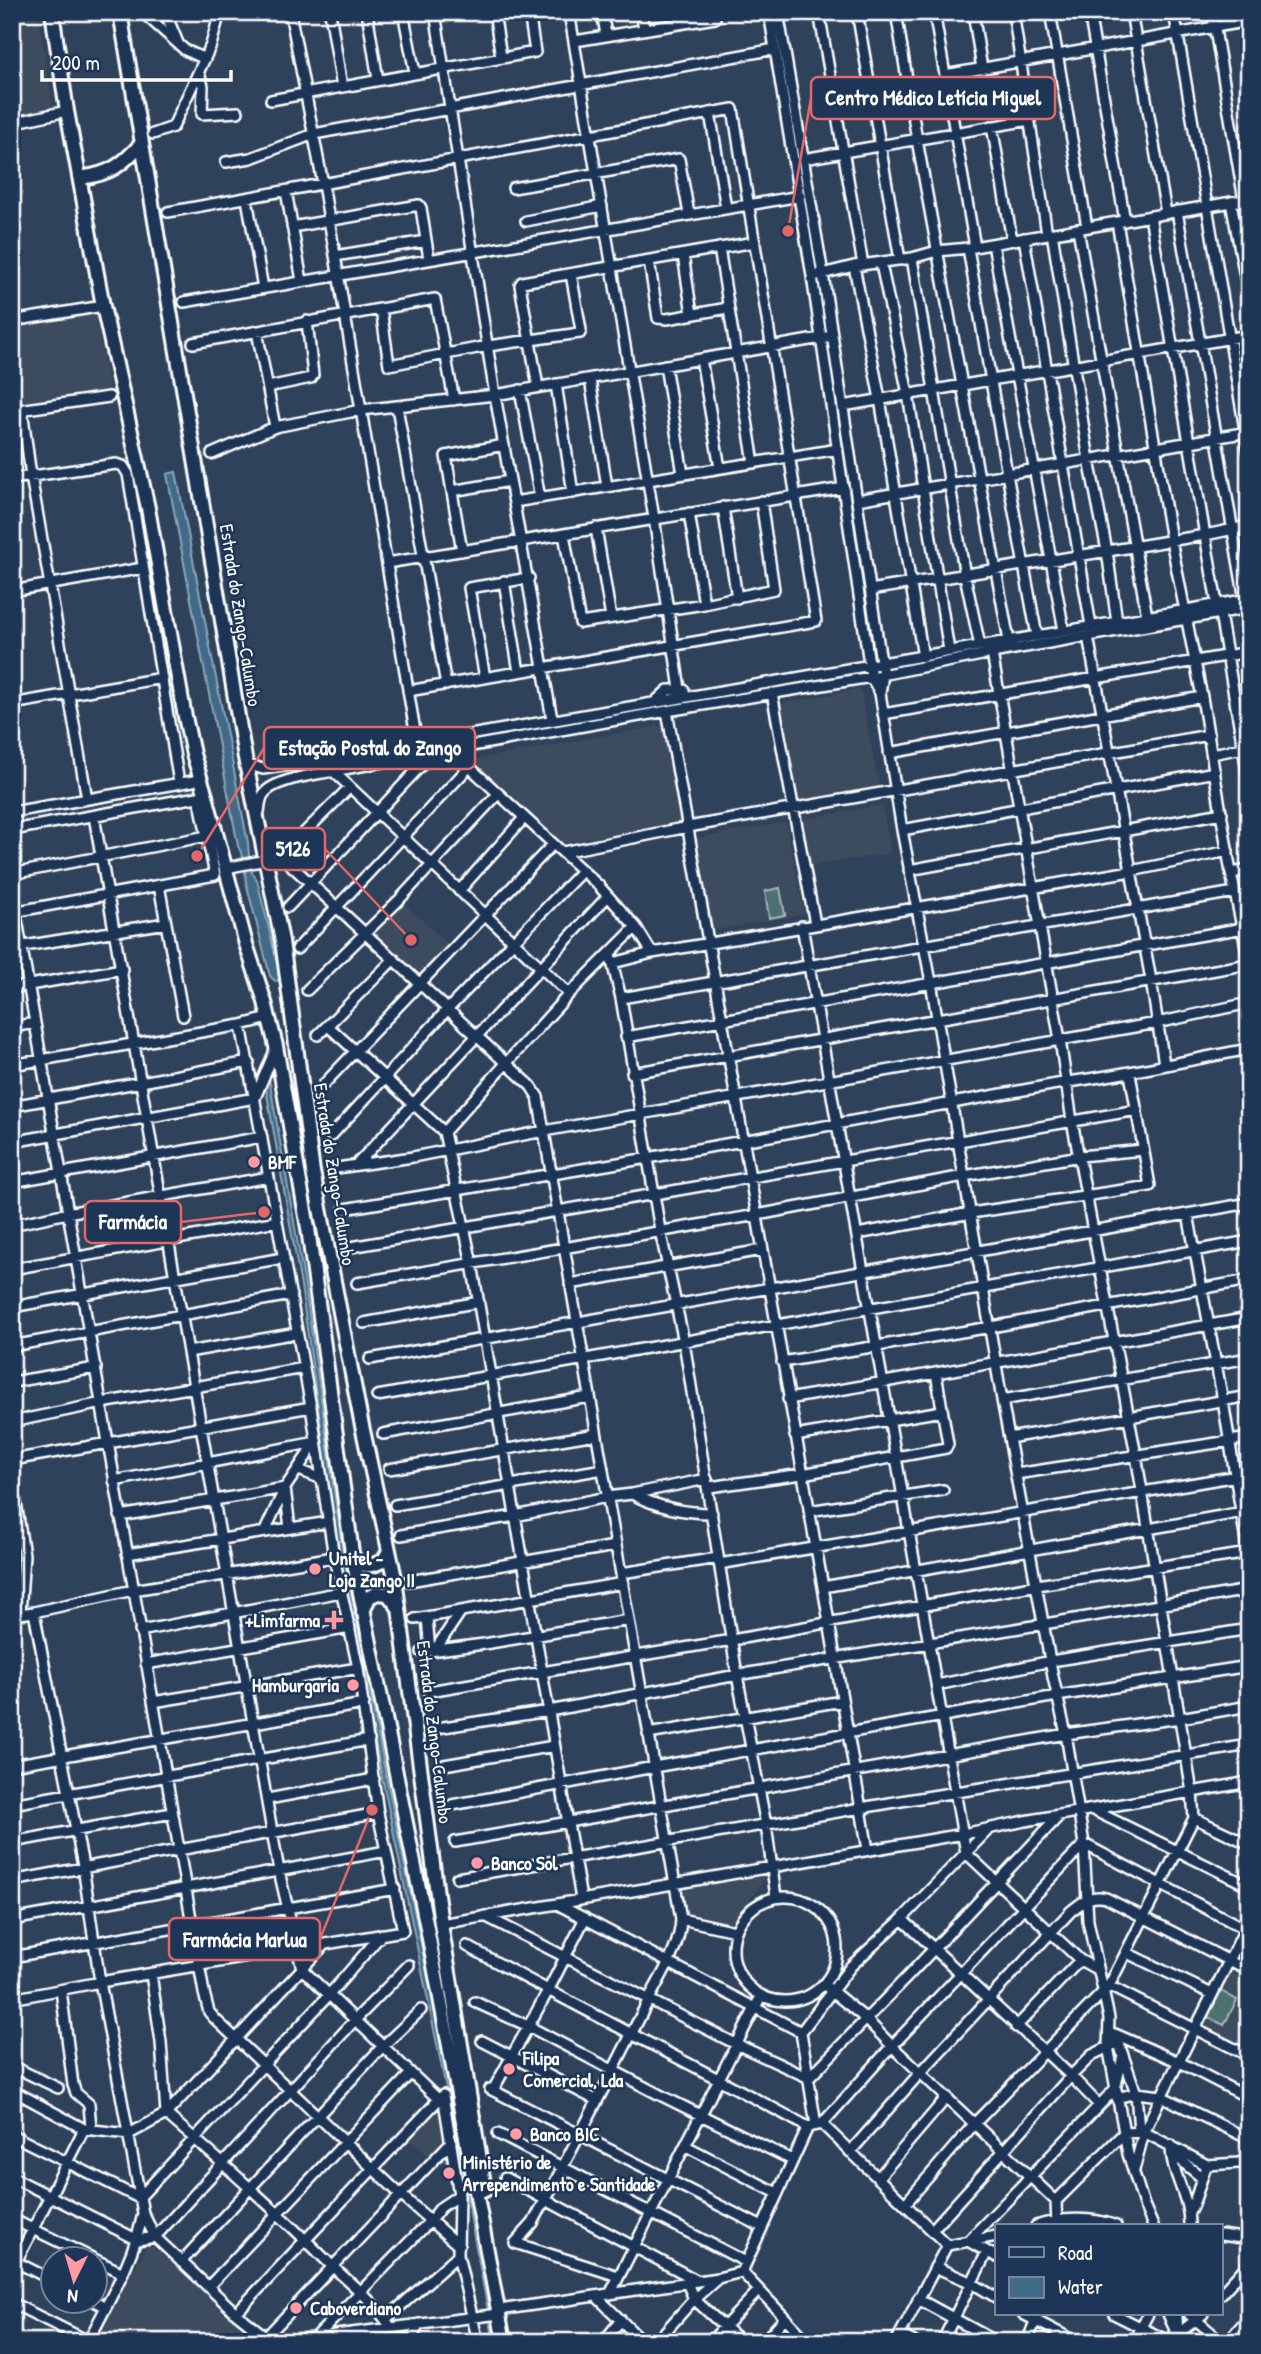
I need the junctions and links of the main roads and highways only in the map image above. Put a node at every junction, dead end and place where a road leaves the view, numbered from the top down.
1 (52, 12) edge
2 (120, 12) edge
3 (148, 138) junction
4 (80, 178) junction
5 (390, 1550) junction
6 (352, 1553) junction
7 (400, 1609) junction
8 (363, 1614) junction
9 (503, 2311) junction
10 (504, 2342) edge
11 (512, 2342) edge

1 - 4 main road, Estrada do Zango-Calumbo
2 - 3 main road, Estrada do Zango-Calumbo
3 - 4 main road
3 - 5 main road, Estrada do Zango-Calumbo
4 - 6 main road, Estrada do Zango-Calumbo
5 - 6 main road
5 - 7 main road, Estrada do Zango-Calumbo
6 - 8 main road, Estrada do Zango-Calumbo
7 - 8 main road
7 - 9 main road, Estrada do Zango-Calumbo
8 - 9 main road, Estrada do Zango-Calumbo
9 - 10 main road, Estrada do Zango-Calumbo
9 - 11 main road, Estrada do Zango-Calumbo

